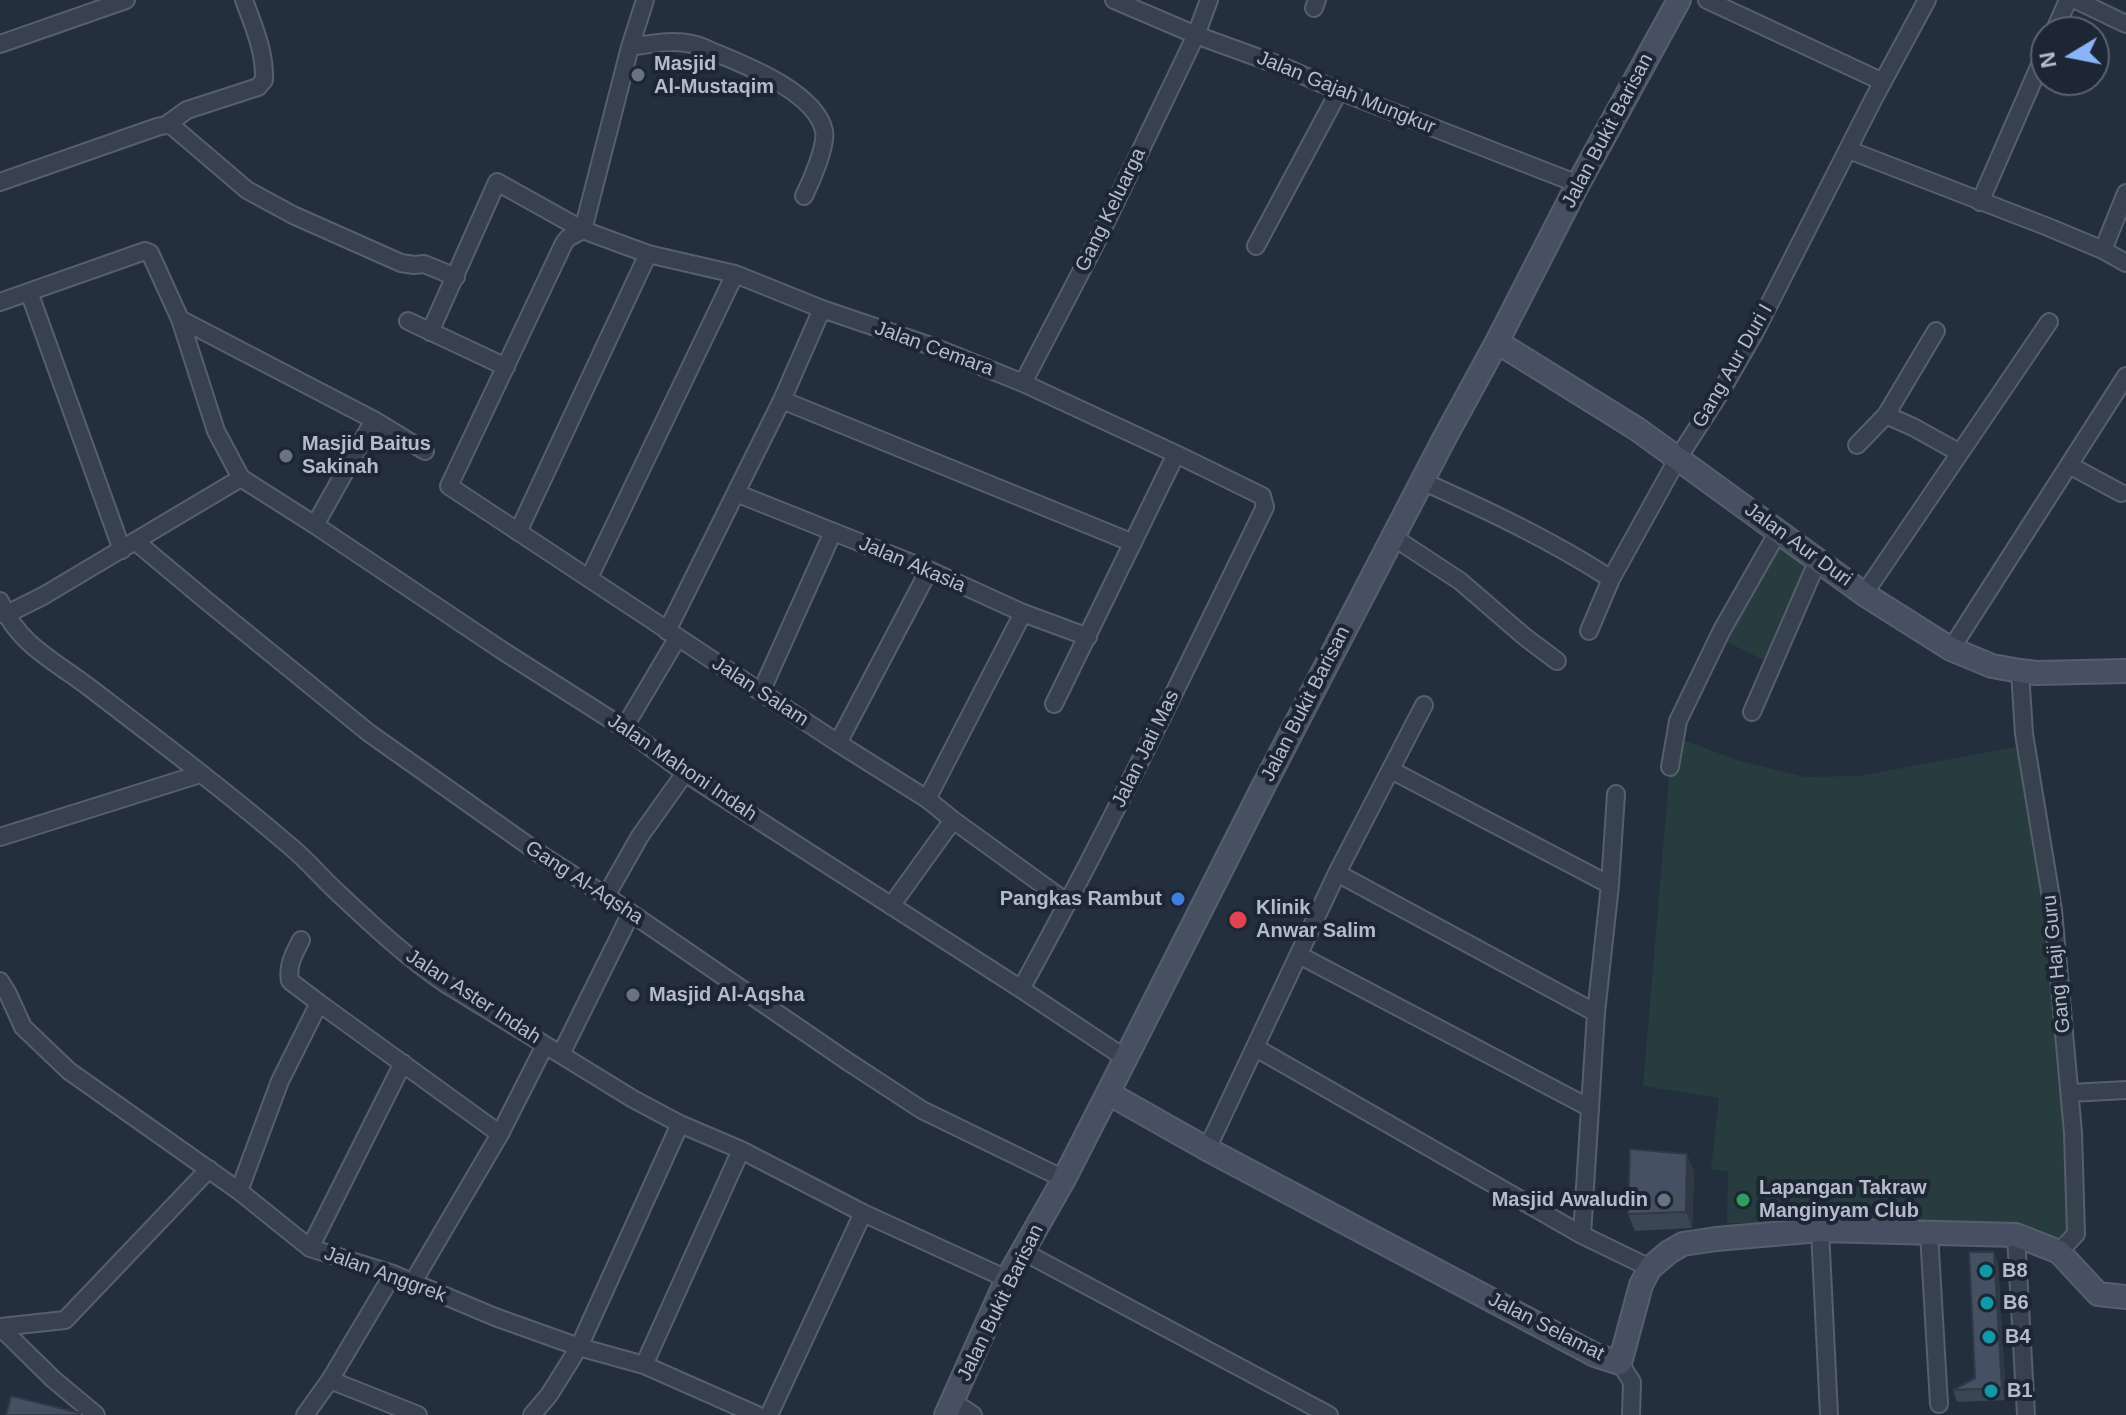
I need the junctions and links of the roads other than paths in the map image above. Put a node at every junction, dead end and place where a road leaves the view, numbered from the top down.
1 (126, 0) edge
2 (244, 0) edge
3 (645, 0) edge
4 (1114, 0) edge
5 (1209, 0) edge
6 (1679, 0) edge
7 (1707, 0) edge
8 (1927, 0) edge
9 (2076, 0) edge
10 (2126, 24) edge
11 (1196, 35) junction
12 (0, 44) edge
13 (630, 47) junction
14 (1883, 82) junction
15 (2030, 88) edge
16 (1339, 91) junction
17 (166, 125) junction
18 (1849, 150) junction
19 (0, 182) edge
20 (1578, 184) junction
21 (2126, 193) edge
22 (804, 196) dead end
23 (1980, 202) junction
24 (583, 230) junction
25 (1256, 246) dead end
26 (2103, 250) junction
27 (648, 254) junction
28 (2126, 263) edge
29 (735, 274) junction
30 (456, 277) junction
31 (29, 292) junction
32 (0, 302) edge
33 (822, 309) junction
34 (180, 319) junction
35 (408, 321) dead end
36 (2049, 322) dead end
37 (1936, 331) dead end
38 (430, 332) junction
39 (1497, 342) junction
40 (506, 367) junction
41 (2125, 379) edge
42 (1023, 383) junction
43 (782, 400) junction
44 (1886, 415) junction
45 (374, 420) junction
46 (1857, 445) dead end
47 (425, 451) dead end
48 (1960, 453) junction
49 (1176, 454) junction
50 (1678, 458) junction
51 (2069, 465) junction
52 (241, 478) junction
53 (1422, 481) junction
54 (736, 493) junction
55 (2121, 493) dead end
56 (1265, 507) joint
57 (315, 525) junction
58 (1779, 530) junction
59 (518, 532) junction
60 (833, 532) junction
61 (1393, 537) junction
62 (1133, 543) junction
63 (128, 545) junction
64 (1818, 560) junction
65 (929, 570) junction
66 (589, 578) junction
67 (1611, 579) junction
68 (1864, 594) junction
69 (3, 608) edge
70 (1023, 613) junction
71 (1589, 631) dead end
72 (672, 634) junction
73 (1088, 637) junction
74 (1951, 649) junction
75 (1557, 661) dead end
76 (2020, 671) junction
77 (2126, 671) edge
78 (761, 692) junction
79 (1054, 704) dead end
80 (1424, 705) dead end
81 (1752, 712) dead end
82 (624, 728) junction
83 (838, 743) junction
84 (1670, 767) dead end
85 (1391, 770) junction
86 (685, 773) junction
87 (200, 774) junction
88 (1616, 794) dead end
89 (927, 799) junction
90 (953, 820) junction
91 (0, 837) edge
92 (1337, 873) junction
93 (1610, 885) junction
94 (606, 896) junction
95 (1068, 903) junction
96 (891, 906) junction
97 (631, 913) junction
98 (301, 940) dead end
99 (1299, 955) junction
100 (0, 981) edge
101 (1021, 989) junction
102 (319, 1003) junction
103 (1596, 1013) junction
104 (545, 1045) junction
105 (1256, 1048) junction
106 (561, 1054) junction
107 (1125, 1058) junction
108 (403, 1063) junction
109 (2126, 1090) edge
110 (1108, 1093) junction
111 (2070, 1093) junction
112 (1590, 1108) junction
113 (680, 1124) junction
114 (500, 1134) junction
115 (1207, 1149) junction
116 (741, 1150) junction
117 (209, 1169) junction
118 (1064, 1179) junction
119 (239, 1191) junction
120 (863, 1213) junction
121 (1820, 1230) junction
122 (1929, 1233) junction
123 (1582, 1235) junction
124 (2016, 1235) junction
125 (310, 1248) junction
126 (1022, 1251) junction
127 (2059, 1252) junction
128 (1650, 1268) junction
129 (393, 1274) junction
130 (1007, 1279) junction
131 (413, 1282) junction
132 (2126, 1297) edge
133 (0, 1327) edge
134 (579, 1347) junction
135 (1620, 1363) junction
136 (644, 1365) junction
137 (330, 1380) junction
138 (1939, 1404) dead end
139 (950, 1408) edge
140 (96, 1415) edge
141 (305, 1415) edge
142 (418, 1415) edge
143 (532, 1415) edge
144 (757, 1415) edge
145 (769, 1415) edge
146 (973, 1415) edge
147 (1329, 1415) edge
148 (1631, 1415) edge
149 (1829, 1415) edge
150 (2026, 1415) edge

1 - 12 street
2 - 17 street
3 - 13 street
4 - 11 street, Jalan Gajah Mungkur
5 - 11 street, Gang Keluarga
6 - 20 street, Jalan Bukit Barisan
7 - 14 street
8 - 14 street, Gang Aur Duri I
9 - 10 street
11 - 16 street, Jalan Gajah Mungkur
11 - 42 street, Gang Keluarga
13 - 22 street
13 - 24 street
14 - 18 street, Gang Aur Duri I
15 - 23 street
16 - 20 street, Jalan Gajah Mungkur
16 - 25 street
17 - 19 street
17 - 30 street
18 - 23 street
18 - 50 street, Gang Aur Duri I
20 - 39 street, Jalan Bukit Barisan
21 - 26 street
23 - 26 street
24 - 27 street, Jalan Cemara
24 - 30 street, Jalan Cemara
24 - 40 street
26 - 28 street
27 - 29 street, Jalan Cemara
27 - 59 street
29 - 33 street, Jalan Cemara
29 - 66 street
30 - 38 street
31 - 32 street
31 - 34 street
31 - 63 street
33 - 42 street, Jalan Cemara
33 - 43 street
34 - 45 street
34 - 52 street
35 - 38 street
36 - 48 street
37 - 44 street
38 - 40 street
39 - 50 street, Jalan Aur Duri
39 - 53 street, Jalan Bukit Barisan
40 - 59 street, Jalan Salam
41 - 51 street
42 - 49 street, Jalan Cemara
43 - 54 street
43 - 62 street
44 - 46 street
44 - 48 street
45 - 47 street
45 - 57 street
48 - 68 street
49 - 56 street, Jalan Cemara
49 - 62 street
50 - 58 street, Jalan Aur Duri
50 - 67 street, Gang Aur Duri I
51 - 55 street
51 - 74 street
52 - 57 street, Jalan Mahoni Indah
52 - 63 street
53 - 61 street, Jalan Bukit Barisan
53 - 67 street
54 - 60 street, Jalan Akasia
54 - 72 street
56 - 95 street, Jalan Jati Mas
57 - 82 street, Jalan Mahoni Indah
58 - 64 street, Jalan Aur Duri
58 - 84 street
59 - 66 street, Jalan Salam
60 - 65 street, Jalan Akasia
60 - 78 street
61 - 75 street
61 - 107 street, Jalan Bukit Barisan
62 - 73 street
63 - 69 street
63 - 94 street, Gang Al-Aqsha
64 - 68 street, Jalan Aur Duri
64 - 81 street
65 - 70 street, Jalan Akasia
65 - 83 street
66 - 72 street, Jalan Salam
67 - 71 street, Gang Aur Duri I
68 - 74 street, Jalan Aur Duri
69 - 87 street, Jalan Aster Indah
70 - 73 street, Jalan Akasia
70 - 89 street
72 - 78 street, Jalan Salam
72 - 82 street
73 - 79 street
74 - 76 street, Jalan Aur Duri
76 - 77 street, Jalan Aur Duri
76 - 111 street, Gang Haji Guru
78 - 83 street, Jalan Salam
80 - 85 street
82 - 86 street, Jalan Mahoni Indah
83 - 89 street, Jalan Salam
85 - 92 street
85 - 93 street
86 - 94 street
86 - 96 street, Jalan Mahoni Indah
87 - 91 street
87 - 104 street, Jalan Aster Indah
88 - 93 street
89 - 90 street, Jalan Salam
90 - 95 street, Jalan Salam
90 - 96 street
92 - 99 street
92 - 103 street
93 - 103 street
94 - 97 street, Gang Al-Aqsha
95 - 101 street, Jalan Jati Mas
96 - 101 street, Jalan Mahoni Indah
97 - 106 street
97 - 118 street, Gang Al-Aqsha
98 - 102 street
99 - 105 street
99 - 112 street
100 - 117 street, Jalan Anggrek
101 - 107 street, Jalan Mahoni Indah
102 - 108 street
102 - 119 street
103 - 112 street
104 - 106 street, Jalan Aster Indah
104 - 114 street
105 - 115 street
105 - 123 street
106 - 113 street, Jalan Aster Indah
107 - 110 street, Jalan Bukit Barisan
108 - 114 street
108 - 125 street
109 - 111 street
110 - 115 street, Jalan Selamat
110 - 118 street, Jalan Bukit Barisan
111 - 127 street, Gang Haji Guru
112 - 123 street
113 - 116 street, Jalan Aster Indah
113 - 134 street
114 - 131 street
115 - 135 street, Jalan Selamat
116 - 120 street, Jalan Aster Indah
116 - 136 street
117 - 119 street, Jalan Anggrek
117 - 133 street
118 - 126 street, Jalan Bukit Barisan
119 - 125 street, Jalan Anggrek
120 - 130 street, Jalan Aster Indah
120 - 145 street
121 - 122 street
121 - 128 street
121 - 149 street
122 - 124 street
122 - 138 street
123 - 128 street
124 - 127 street
124 - 150 street
125 - 129 street, Jalan Anggrek
126 - 130 street, Jalan Bukit Barisan
126 - 147 street
127 - 132 street
128 - 135 street, Jalan Selamat
129 - 131 street, Jalan Anggrek
129 - 137 street
130 - 139 street, Jalan Bukit Barisan
131 - 134 street, Jalan Anggrek
133 - 140 street
134 - 136 street, Jalan Anggrek
134 - 143 street
135 - 148 street
136 - 144 street, Jalan Anggrek
137 - 141 street
137 - 142 street
139 - 146 street

